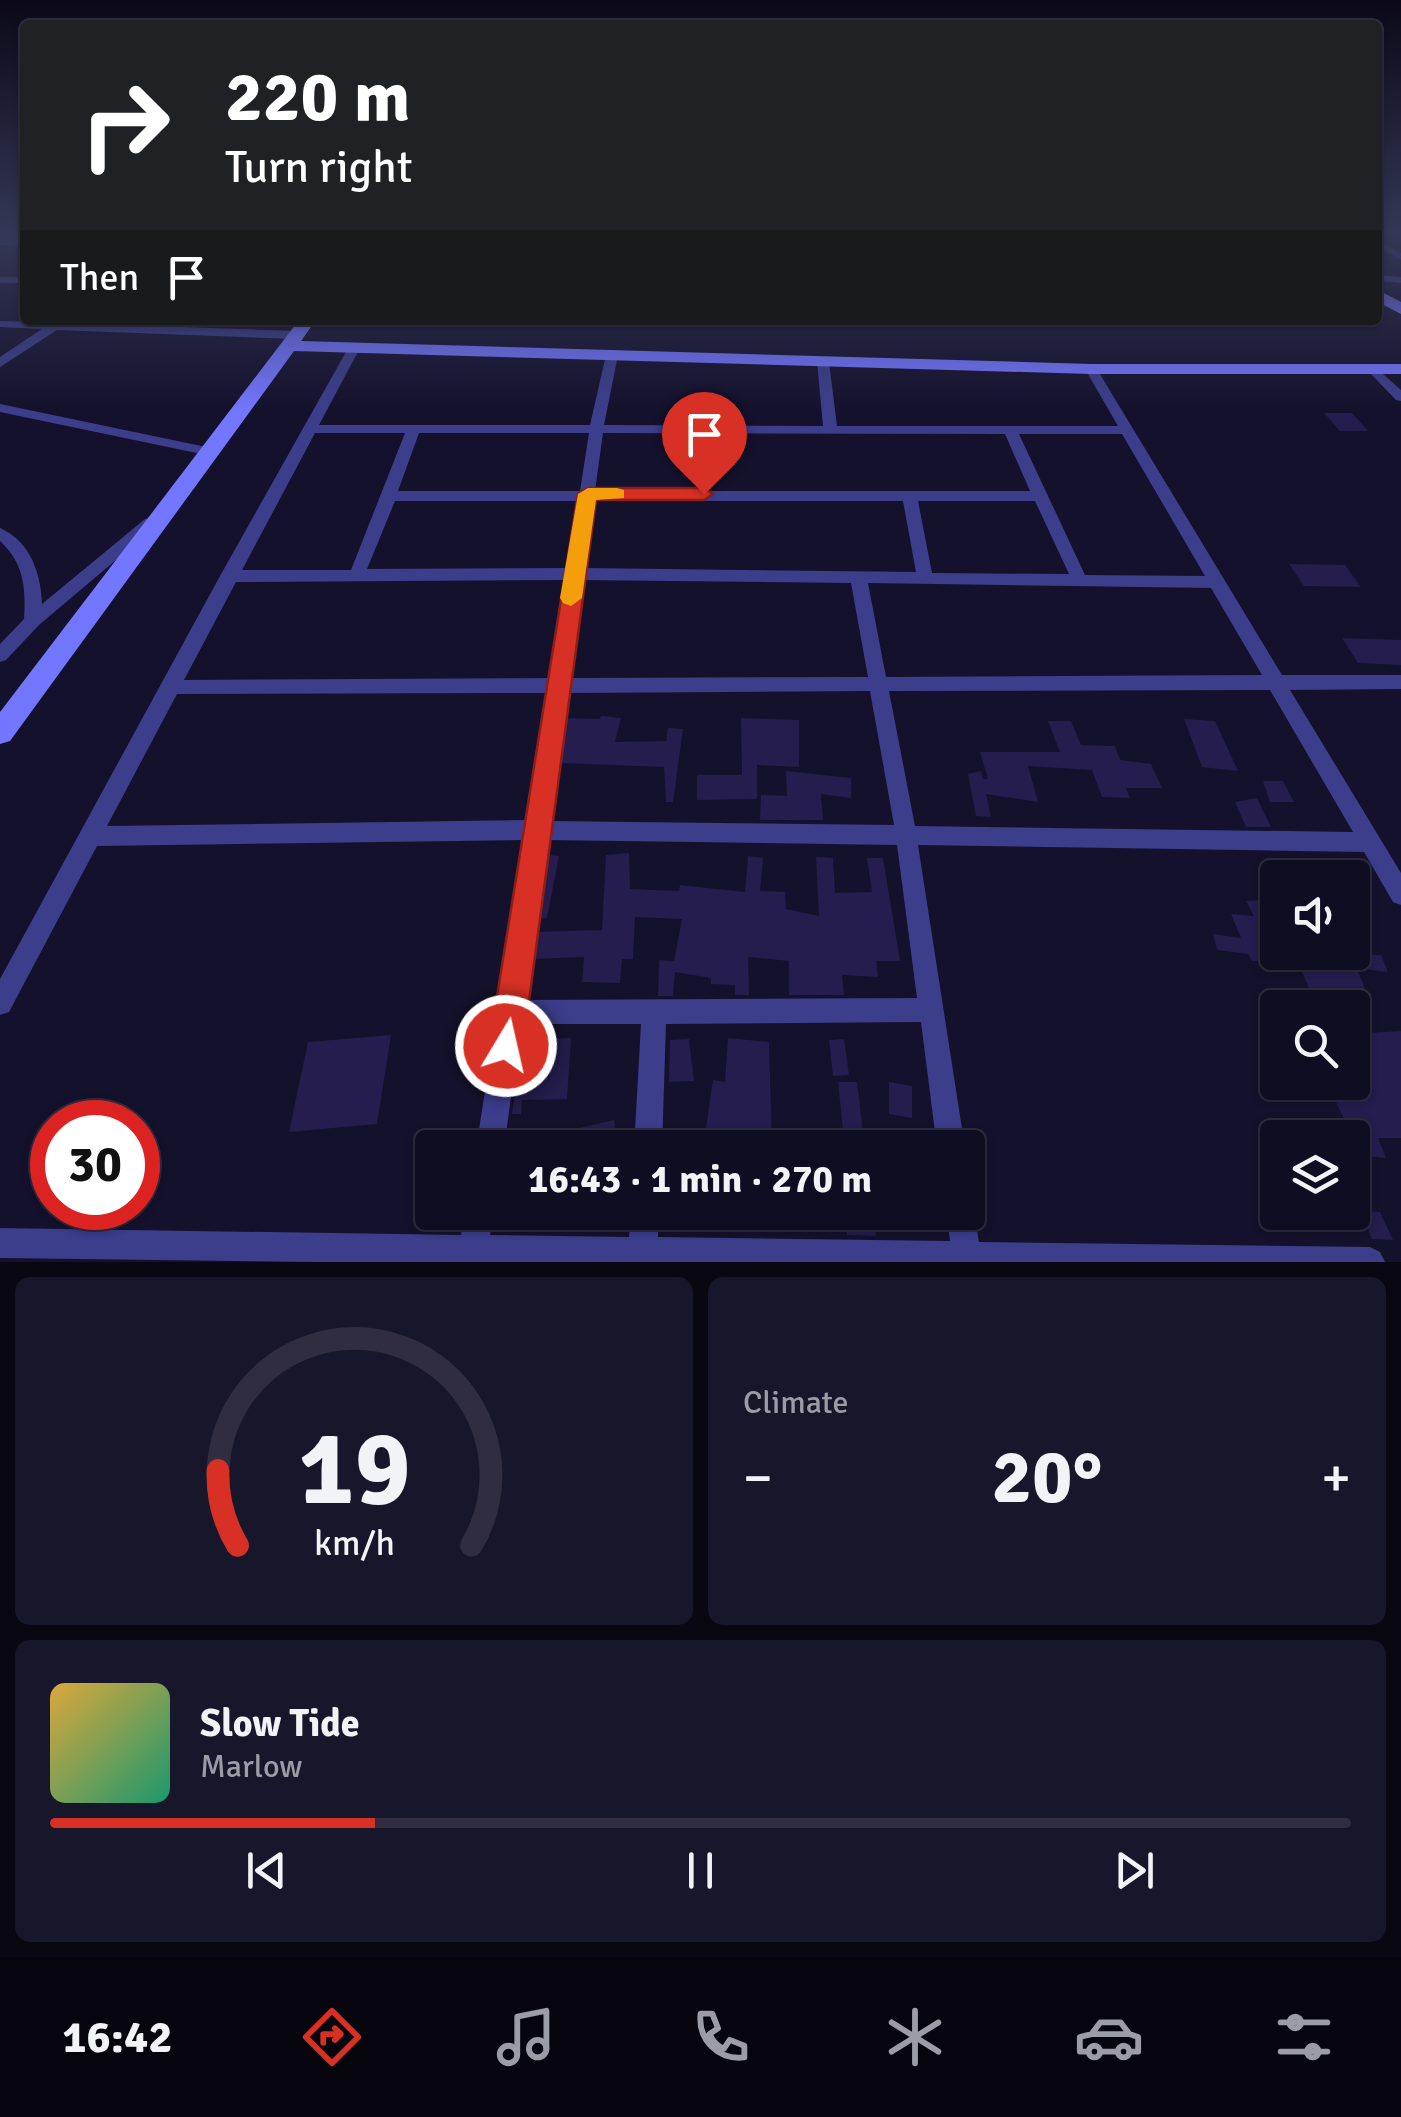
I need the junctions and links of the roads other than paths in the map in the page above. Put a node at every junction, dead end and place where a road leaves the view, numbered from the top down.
1 (55, 325) edge
2 (86, 325) edge
3 (304, 325) edge
4 (293, 340) junction
5 (355, 346) junction
6 (612, 355) junction
7 (822, 362) junction
8 (0, 363) edge
9 (1401, 368) edge
10 (1090, 369) junction
11 (1374, 371) junction
12 (1401, 398) edge
13 (0, 408) edge
14 (414, 426) junction
15 (596, 426) junction
16 (310, 428) junction
17 (830, 428) junction
18 (1010, 429) junction
19 (1124, 430) junction
20 (211, 452) junction
21 (588, 494) junction
22 (909, 495) junction
23 (389, 496) junction
24 (1040, 496) junction
25 (170, 506) junction
26 (0, 532) edge
27 (358, 574) junction
28 (574, 574) junction
29 (228, 576) junction
30 (858, 576) junction
31 (925, 577) junction
32 (1078, 580) junction
33 (1217, 582) junction
34 (33, 621) junction
35 (0, 655) edge
36 (1274, 682) junction
37 (1401, 682) edge
38 (878, 684) junction
39 (558, 685) junction
40 (168, 687) junction
41 (0, 733) edge
42 (538, 830) junction
43 (906, 834) junction
44 (89, 836) junction
45 (1370, 842) junction
46 (1401, 894) edge
47 (0, 1003) edge
48 (932, 1010) junction
49 (654, 1011) junction
50 (512, 1012) junction
51 (493, 1130) edge
52 (649, 1130) edge
53 (949, 1130) edge
54 (476, 1230) edge
55 (644, 1230) edge
56 (963, 1230) edge
57 (0, 1243) edge
58 (643, 1253) junction
59 (472, 1255) edge
60 (967, 1259) edge
61 (1370, 1262) edge

1 - 8 street
2 - 4 street
3 - 4 main road
4 - 5 main road
4 - 20 main road
5 - 6 main road
5 - 16 street
6 - 7 main road
6 - 15 street
7 - 10 main road
7 - 17 street
9 - 11 main road
10 - 11 main road
10 - 19 street
11 - 12 street
13 - 20 street
14 - 15 street
14 - 16 street
14 - 23 street
15 - 17 street
15 - 21 street
16 - 29 street
17 - 18 street
18 - 19 street
18 - 24 street
19 - 33 street
20 - 25 main road
21 - 22 street
21 - 23 street
21 - 28 street
22 - 24 street
22 - 31 street
23 - 27 street
24 - 32 street
25 - 34 street
25 - 41 main road
26 - 34 street
27 - 28 street
27 - 29 street
28 - 30 street
28 - 39 street
29 - 40 street
30 - 31 street
30 - 38 street
31 - 32 street
32 - 33 street
33 - 36 street
34 - 35 street
36 - 37 street
36 - 38 street
36 - 45 street
38 - 39 street
38 - 43 street
39 - 40 street
39 - 42 street
40 - 44 street
42 - 43 street
42 - 44 street
42 - 50 street
43 - 45 street
43 - 48 street
44 - 47 street
45 - 46 street
48 - 49 street
48 - 53 street
49 - 50 street
49 - 52 street
50 - 51 street
54 - 59 street
55 - 58 street
56 - 60 street
57 - 59 street
58 - 59 street
58 - 60 street
60 - 61 street

